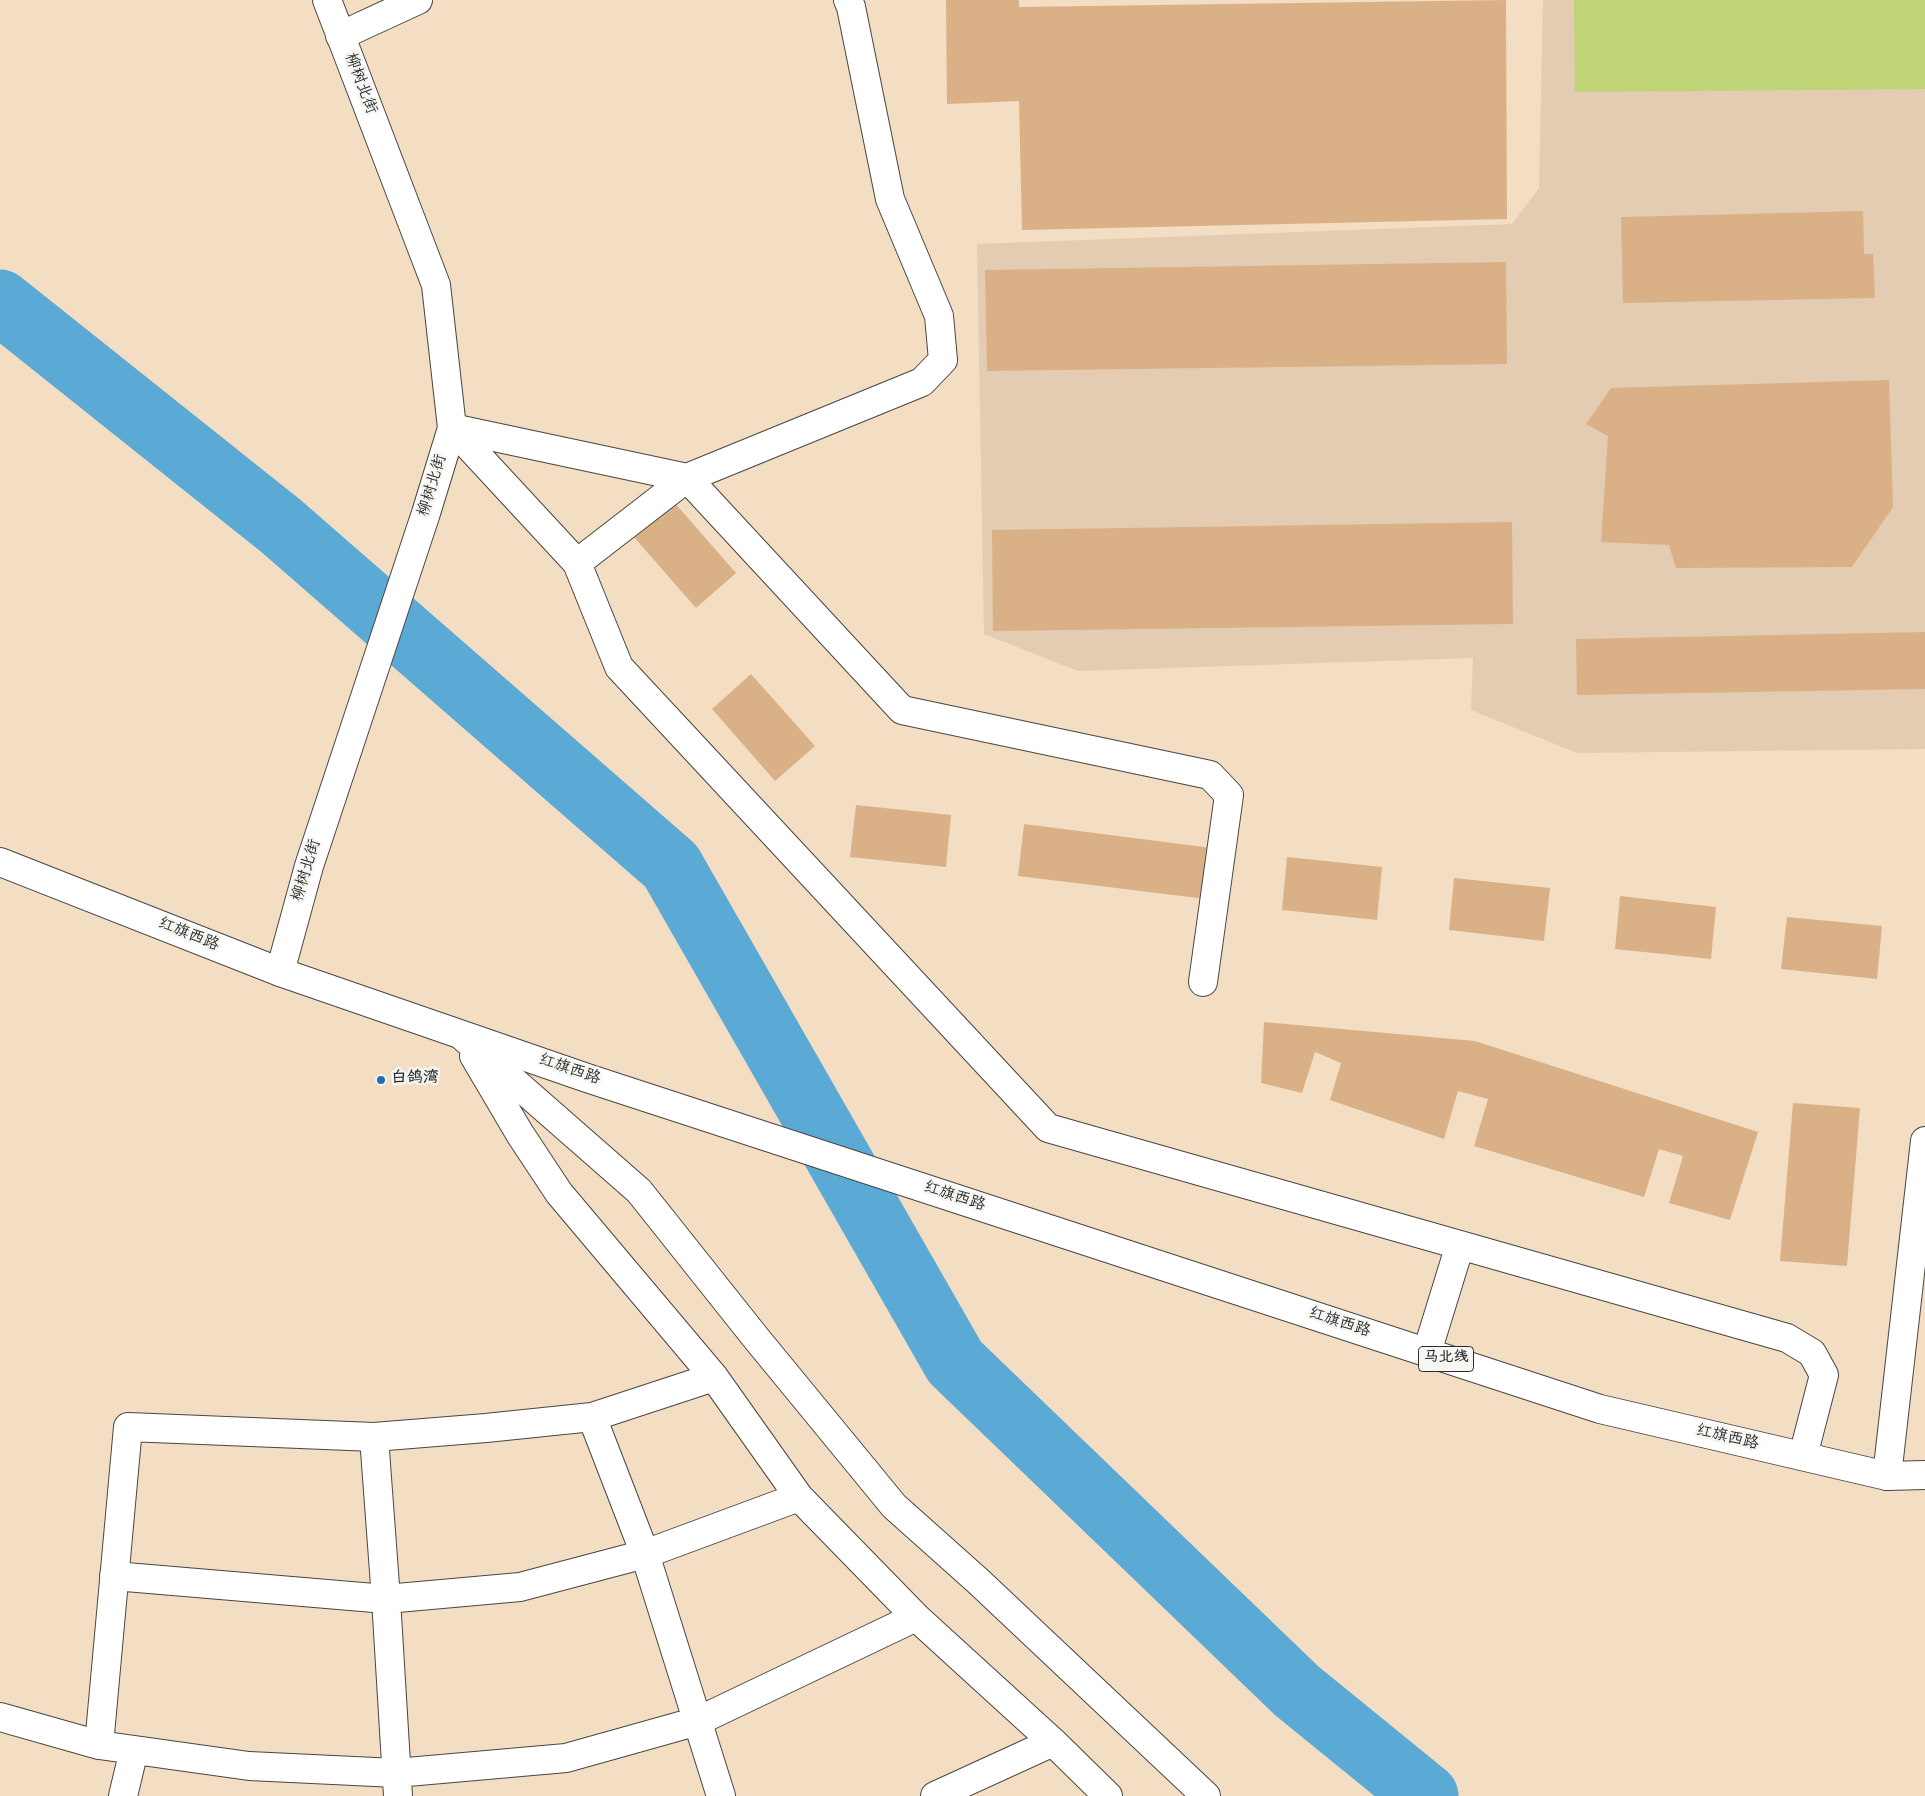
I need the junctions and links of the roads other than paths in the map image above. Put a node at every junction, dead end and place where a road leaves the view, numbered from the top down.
1 (327, 0) edge
2 (418, 0) edge
3 (848, 0) edge
4 (340, 36) junction
5 (452, 428) junction
6 (686, 478) junction
7 (577, 562) junction
8 (0, 862) edge
9 (280, 972) junction
10 (1203, 982) dead end
11 (461, 1035) junction
12 (1925, 1141) edge
13 (1460, 1245) junction
14 (1427, 1352) junction
15 (714, 1377) junction
16 (592, 1416) junction
17 (374, 1437) junction
18 (1803, 1456) junction
19 (1925, 1475) edge
20 (1887, 1476) junction
21 (799, 1497) junction
22 (645, 1554) junction
23 (114, 1576) junction
24 (386, 1599) junction
25 (916, 1617) junction
26 (0, 1716) edge
27 (698, 1721) junction
28 (1053, 1742) junction
29 (99, 1745) junction
30 (134, 1750) junction
31 (397, 1785) edge
32 (124, 1796) edge
33 (721, 1796) edge
34 (934, 1796) edge
35 (1108, 1796) edge
36 (1206, 1796) edge

1 - 4 street, 柳树北街
2 - 4 street
3 - 6 street
4 - 5 street, 柳树北街
5 - 6 street
5 - 7 street
5 - 9 street, 柳树北街
6 - 7 street
6 - 10 street
7 - 13 street
8 - 9 street, 红旗西路
9 - 11 street, 红旗西路
11 - 14 street, 红旗西路 / 马北线
11 - 15 street
11 - 36 street
12 - 20 street
13 - 14 street
13 - 18 street
14 - 18 street, 红旗西路 / 马北线
15 - 16 street
15 - 21 street
16 - 17 street
16 - 22 street
17 - 23 street
17 - 24 street
18 - 20 street, 红旗西路 / 马北线
19 - 20 street, 红旗西路 / 马北线
21 - 22 street
21 - 25 street
22 - 24 street
22 - 27 street
23 - 24 street
23 - 29 street
24 - 31 street
25 - 27 street
25 - 28 street
26 - 29 street
27 - 31 street
27 - 33 street
28 - 34 street
28 - 35 street
29 - 30 street
30 - 31 street
30 - 32 street

